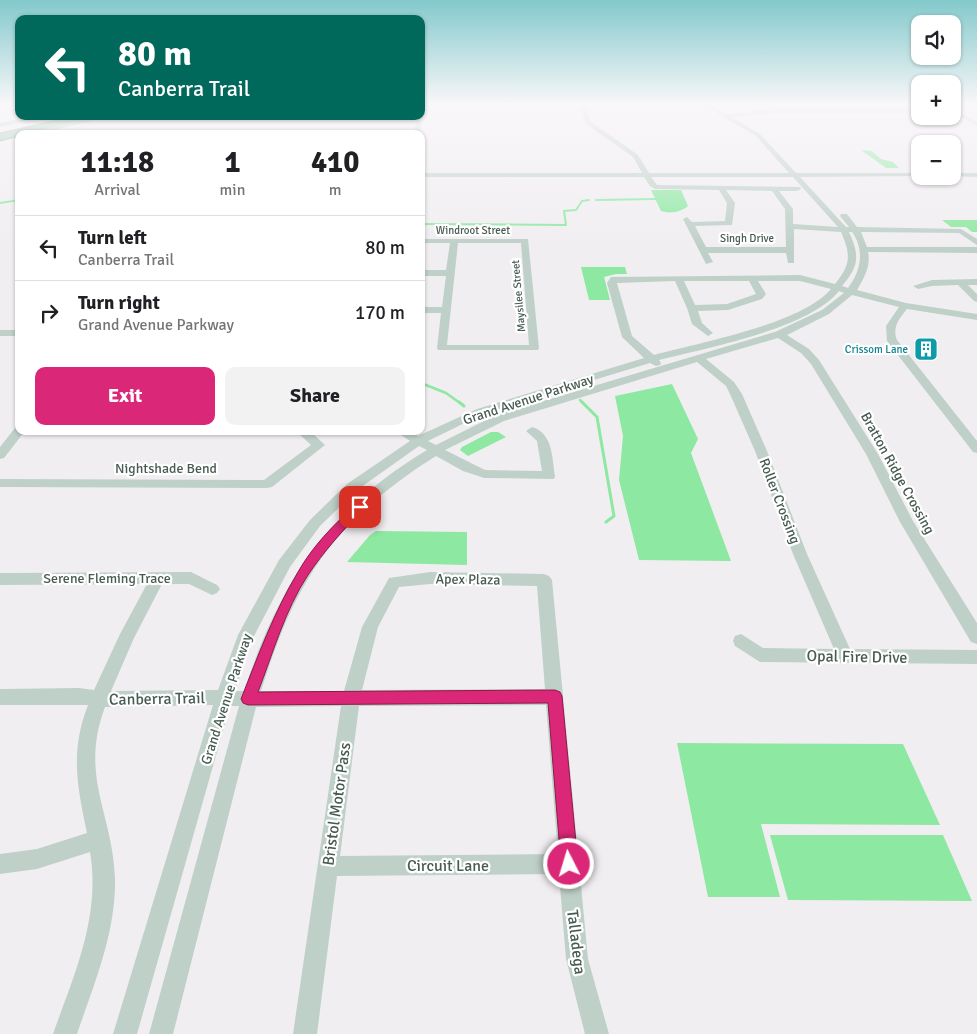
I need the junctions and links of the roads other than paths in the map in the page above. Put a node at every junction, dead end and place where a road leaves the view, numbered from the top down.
1 (629, 151) edge
2 (775, 151) edge
3 (647, 174) junction
4 (425, 175) edge
5 (911, 175) edge
6 (961, 175) edge
7 (977, 175) edge
8 (801, 177) junction
9 (721, 188) junction
10 (774, 189) junction
11 (790, 226) junction
12 (850, 230) junction
13 (898, 230) junction
14 (425, 241) edge
15 (454, 241) junction
16 (525, 241) joint
17 (977, 243) edge
18 (864, 249) junction
19 (703, 250) junction
20 (790, 250) junction
21 (918, 250) junction
22 (977, 250) edge
23 (792, 261) dead end
24 (709, 262) dead end
25 (451, 272) junction
26 (425, 273) edge
27 (752, 278) junction
28 (678, 279) junction
29 (961, 282) junction
30 (977, 282) edge
31 (918, 286) dead end
32 (845, 289) junction
33 (977, 299) edge
34 (905, 306) junction
35 (692, 308) junction
36 (425, 310) edge
37 (446, 310) junction
38 (977, 317) edge
39 (0, 333) edge
40 (15, 333) edge
41 (708, 333) dead end
42 (780, 334) junction
43 (698, 358) junction
44 (657, 364) junction
45 (532, 430) dead end
46 (16, 435) edge
47 (307, 435) edge
48 (409, 435) edge
49 (419, 440) junction
50 (435, 449) junction
51 (977, 449) edge
52 (0, 455) edge
53 (0, 483) edge
54 (158, 578) junction
55 (0, 579) edge
56 (544, 580) joint
57 (394, 582) joint
58 (212, 589) dead end
59 (977, 638) edge
60 (741, 641) dead end
61 (844, 656) junction
62 (977, 657) edge
63 (555, 696) junction
64 (224, 697) junction
65 (0, 698) edge
66 (351, 698) junction
67 (99, 699) junction
68 (248, 699) junction
69 (97, 838) junction
70 (0, 864) edge
71 (569, 864) junction
72 (327, 866) junction
73 (64, 1034) edge
74 (125, 1034) edge
75 (160, 1034) edge
76 (305, 1034) edge
77 (597, 1034) edge

1 - 3 street
2 - 8 street, Grand Avenue Parkway
3 - 4 street
3 - 8 street
3 - 9 street
5 - 8 street
6 - 7 street
8 - 10 street
8 - 12 street, Grand Avenue Parkway
9 - 10 street
9 - 19 street
10 - 11 street
11 - 12 street
11 - 20 street
12 - 13 street
12 - 18 street, Grand Avenue Parkway
12 - 32 street, Grand Avenue Parkway
13 - 17 street
13 - 21 street
14 - 15 street, Windroot Street
15 - 16 street, Windroot Street
15 - 25 street
16 - 37 street, Maysilee Street
18 - 21 street
18 - 32 street, Grand Avenue Parkway
19 - 20 street, Singh Drive
19 - 24 street
20 - 23 street
21 - 22 street
25 - 26 street
25 - 37 street
27 - 28 street
27 - 32 street
27 - 35 street
28 - 35 street
28 - 44 street
29 - 30 street
29 - 31 street
29 - 33 street
32 - 34 street
32 - 42 street, Grand Avenue Parkway
32 - 44 street, Grand Avenue Parkway
34 - 38 street
34 - 51 street
35 - 41 street
36 - 37 street
39 - 40 street
42 - 43 street, Grand Avenue Parkway
42 - 59 street, Bratton Ridge Crossing
43 - 44 street, Grand Avenue Parkway
43 - 61 street, Roller Crossing
44 - 49 street, Grand Avenue Parkway
44 - 50 street, Grand Avenue Parkway
45 - 50 street
46 - 52 street
47 - 53 street, Nightshade Bend
48 - 49 street
49 - 50 street
49 - 64 street, Grand Avenue Parkway
50 - 68 street, Grand Avenue Parkway
54 - 55 street, Serene Fleming Trace
54 - 58 street, Serene Fleming Trace
54 - 67 street
56 - 57 street, Apex Plaza
56 - 63 street, Talladega
57 - 66 street, Bristol Motor Pass
60 - 61 street, Opal Fire Drive
61 - 62 street, Opal Fire Drive
63 - 66 street, Canberra Trail
63 - 71 street, Talladega
64 - 67 street, Canberra Trail
64 - 68 street, Canberra Trail
64 - 74 street, Grand Avenue Parkway
65 - 67 street, Canberra Trail
66 - 68 street, Canberra Trail
66 - 72 street, Bristol Motor Pass
67 - 69 street
68 - 75 street, Grand Avenue Parkway
69 - 70 street
69 - 73 street
71 - 72 street, Circuit Lane
71 - 77 street, Talladega
72 - 76 street, Bristol Motor Pass

